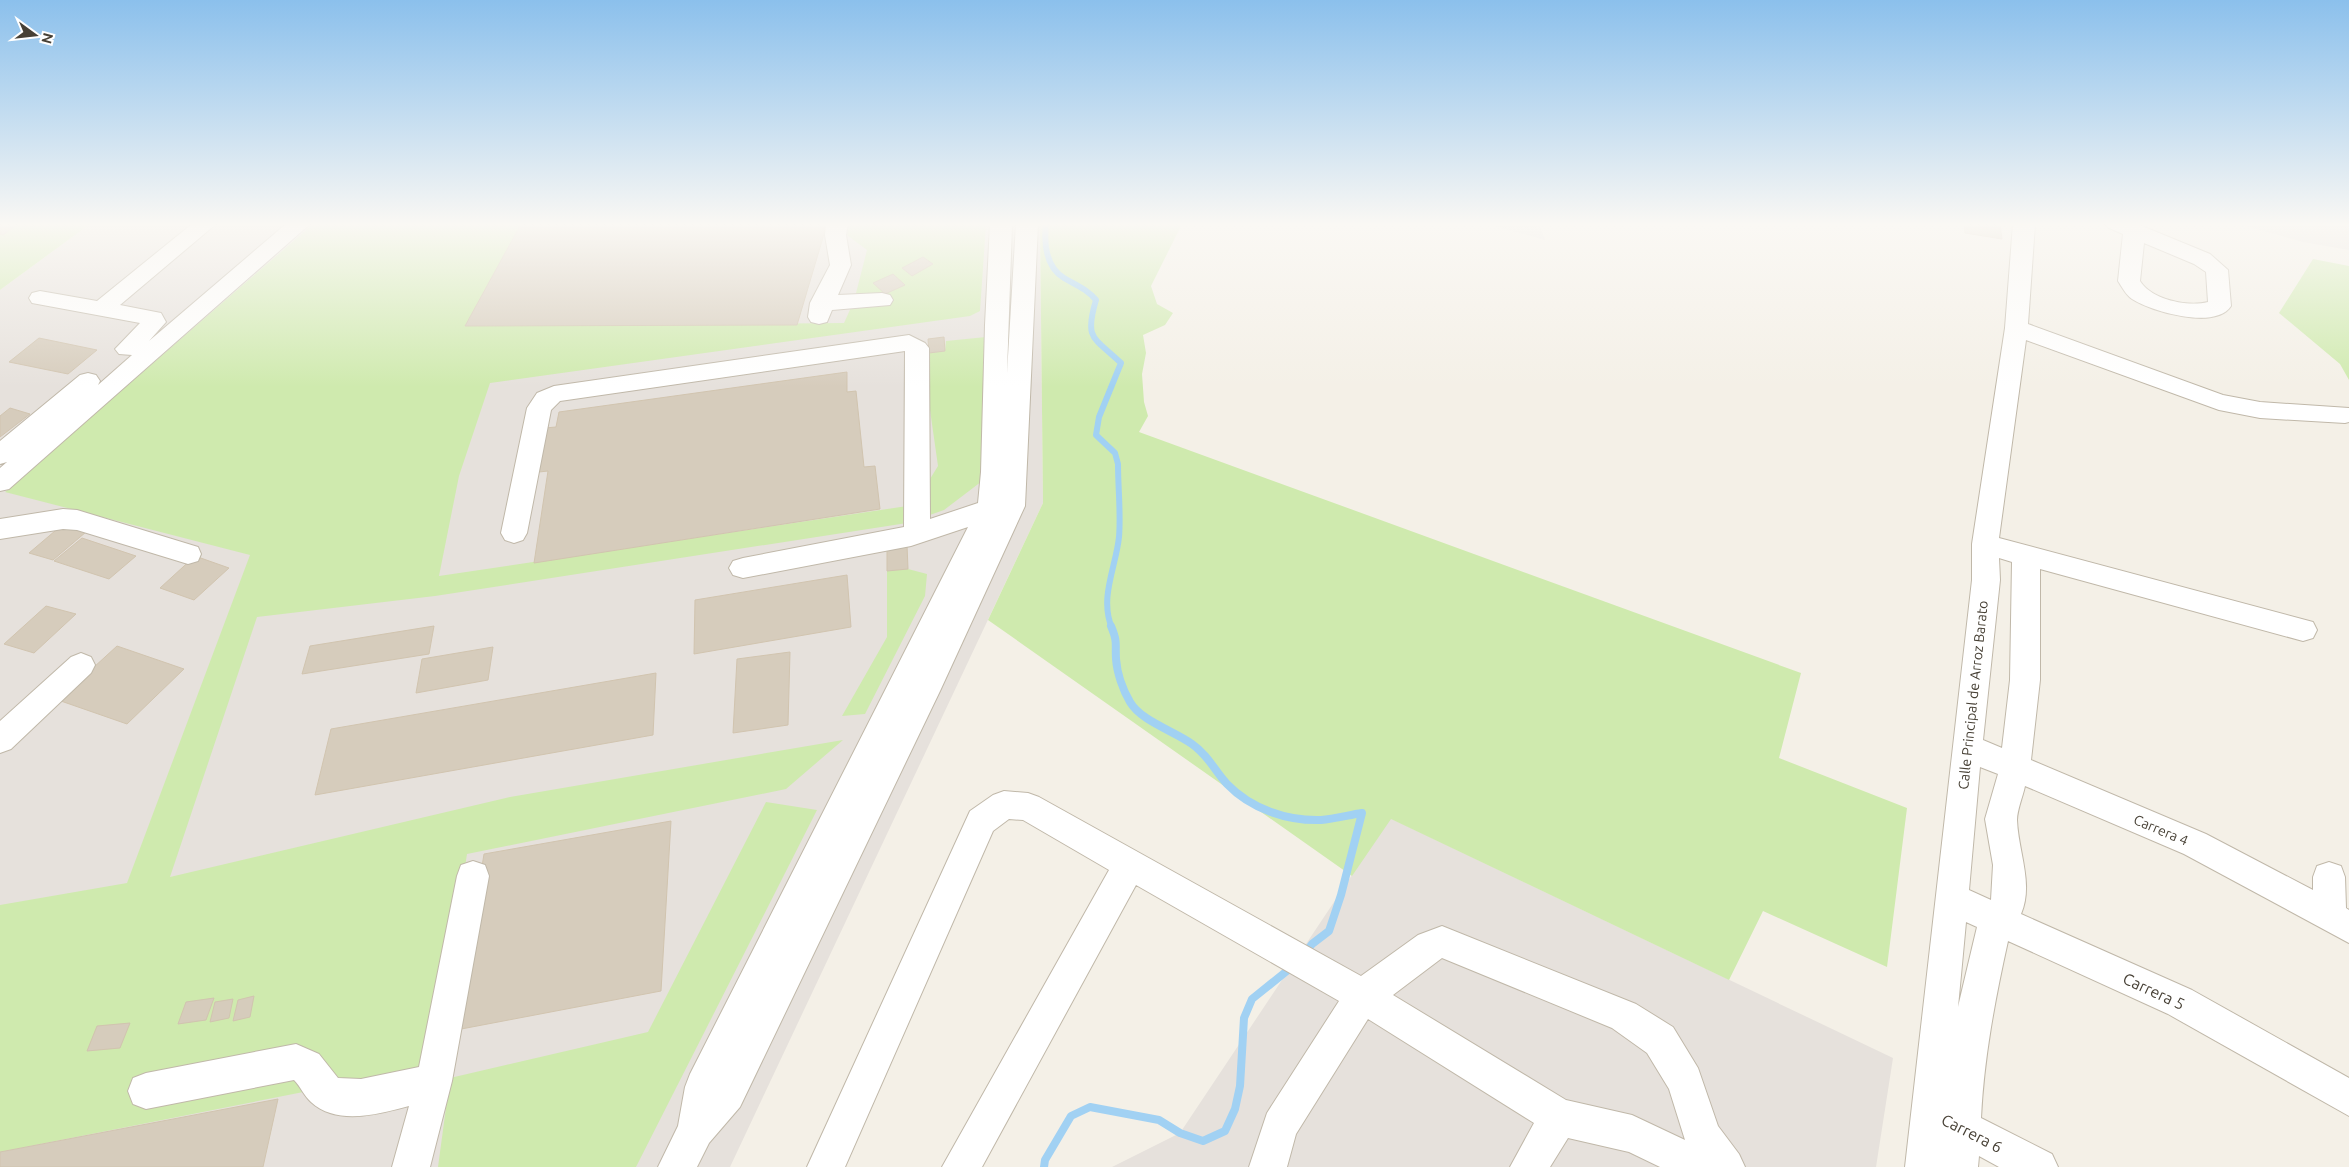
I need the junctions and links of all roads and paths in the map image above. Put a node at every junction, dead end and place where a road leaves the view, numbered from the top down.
1 (125, 278) edge
2 (131, 278) edge
3 (236, 278) edge
4 (835, 278) edge
5 (1005, 278) edge
6 (1017, 278) edge
7 (2020, 278) edge
8 (2129, 278) edge
9 (2218, 278) edge
10 (40, 298) dead end
11 (882, 300) dead end
12 (92, 307) junction
13 (1009, 324) junction
14 (2016, 328) junction
15 (2345, 415) dead end
16 (0, 455) edge
17 (0, 482) edge
18 (1001, 508) junction
19 (0, 529) edge
20 (514, 533) dead end
21 (917, 534) junction
22 (1985, 544) junction
23 (188, 554) dead end
24 (2026, 555) junction
25 (743, 568) dead end
26 (2302, 630) dead end
27 (81, 665) dead end
28 (0, 740) edge
29 (1966, 747) junction
30 (2015, 767) junction
31 (1130, 864) junction
32 (473, 876) dead end
33 (2329, 877) dead end
34 (1952, 899) junction
35 (1996, 919) junction
36 (2340, 922) edge
37 (1363, 996) junction
38 (434, 1081) junction
39 (146, 1091) dead end
40 (2349, 1098) edge
41 (1560, 1117) junction
42 (1947, 1120) junction
43 (411, 1167) edge
44 (677, 1167) edge
45 (826, 1167) edge
46 (961, 1167) edge
47 (1268, 1167) edge
48 (1529, 1167) edge
49 (1702, 1167) edge
50 (1726, 1167) edge
51 (1924, 1167) edge
52 (1959, 1167) edge
53 (2039, 1167) edge

1 - 12 street
2 - 12 street
3 - 17 street
4 - 11 street
5 - 13 street
6 - 13 street
7 - 14 street, Calle Principal de Arroz Barato
8 - 9 street
10 - 12 street
12 - 16 street
13 - 18 street
14 - 15 street
14 - 22 street, Calle Principal de Arroz Barato
18 - 21 street
18 - 44 street
19 - 23 street
20 - 21 street
21 - 25 street
22 - 24 street
22 - 29 street, Calle Principal de Arroz Barato
24 - 26 street
24 - 30 street
27 - 28 street
29 - 30 street, Carrera 4
29 - 34 street, Calle Principal de Arroz Barato
30 - 35 street
30 - 36 street, Carrera 4
31 - 37 street
31 - 45 street
31 - 46 street
32 - 38 street
33 - 36 street
34 - 35 street, Carrera 5
34 - 42 street, Calle Principal de Arroz Barato
35 - 40 street, Carrera 5
35 - 42 street
37 - 41 street
37 - 47 street
37 - 50 street
38 - 39 street
38 - 43 street
41 - 48 street
41 - 49 street
42 - 51 street, Calle Principal de Arroz Barato
42 - 52 street
42 - 53 street, Carrera 6

